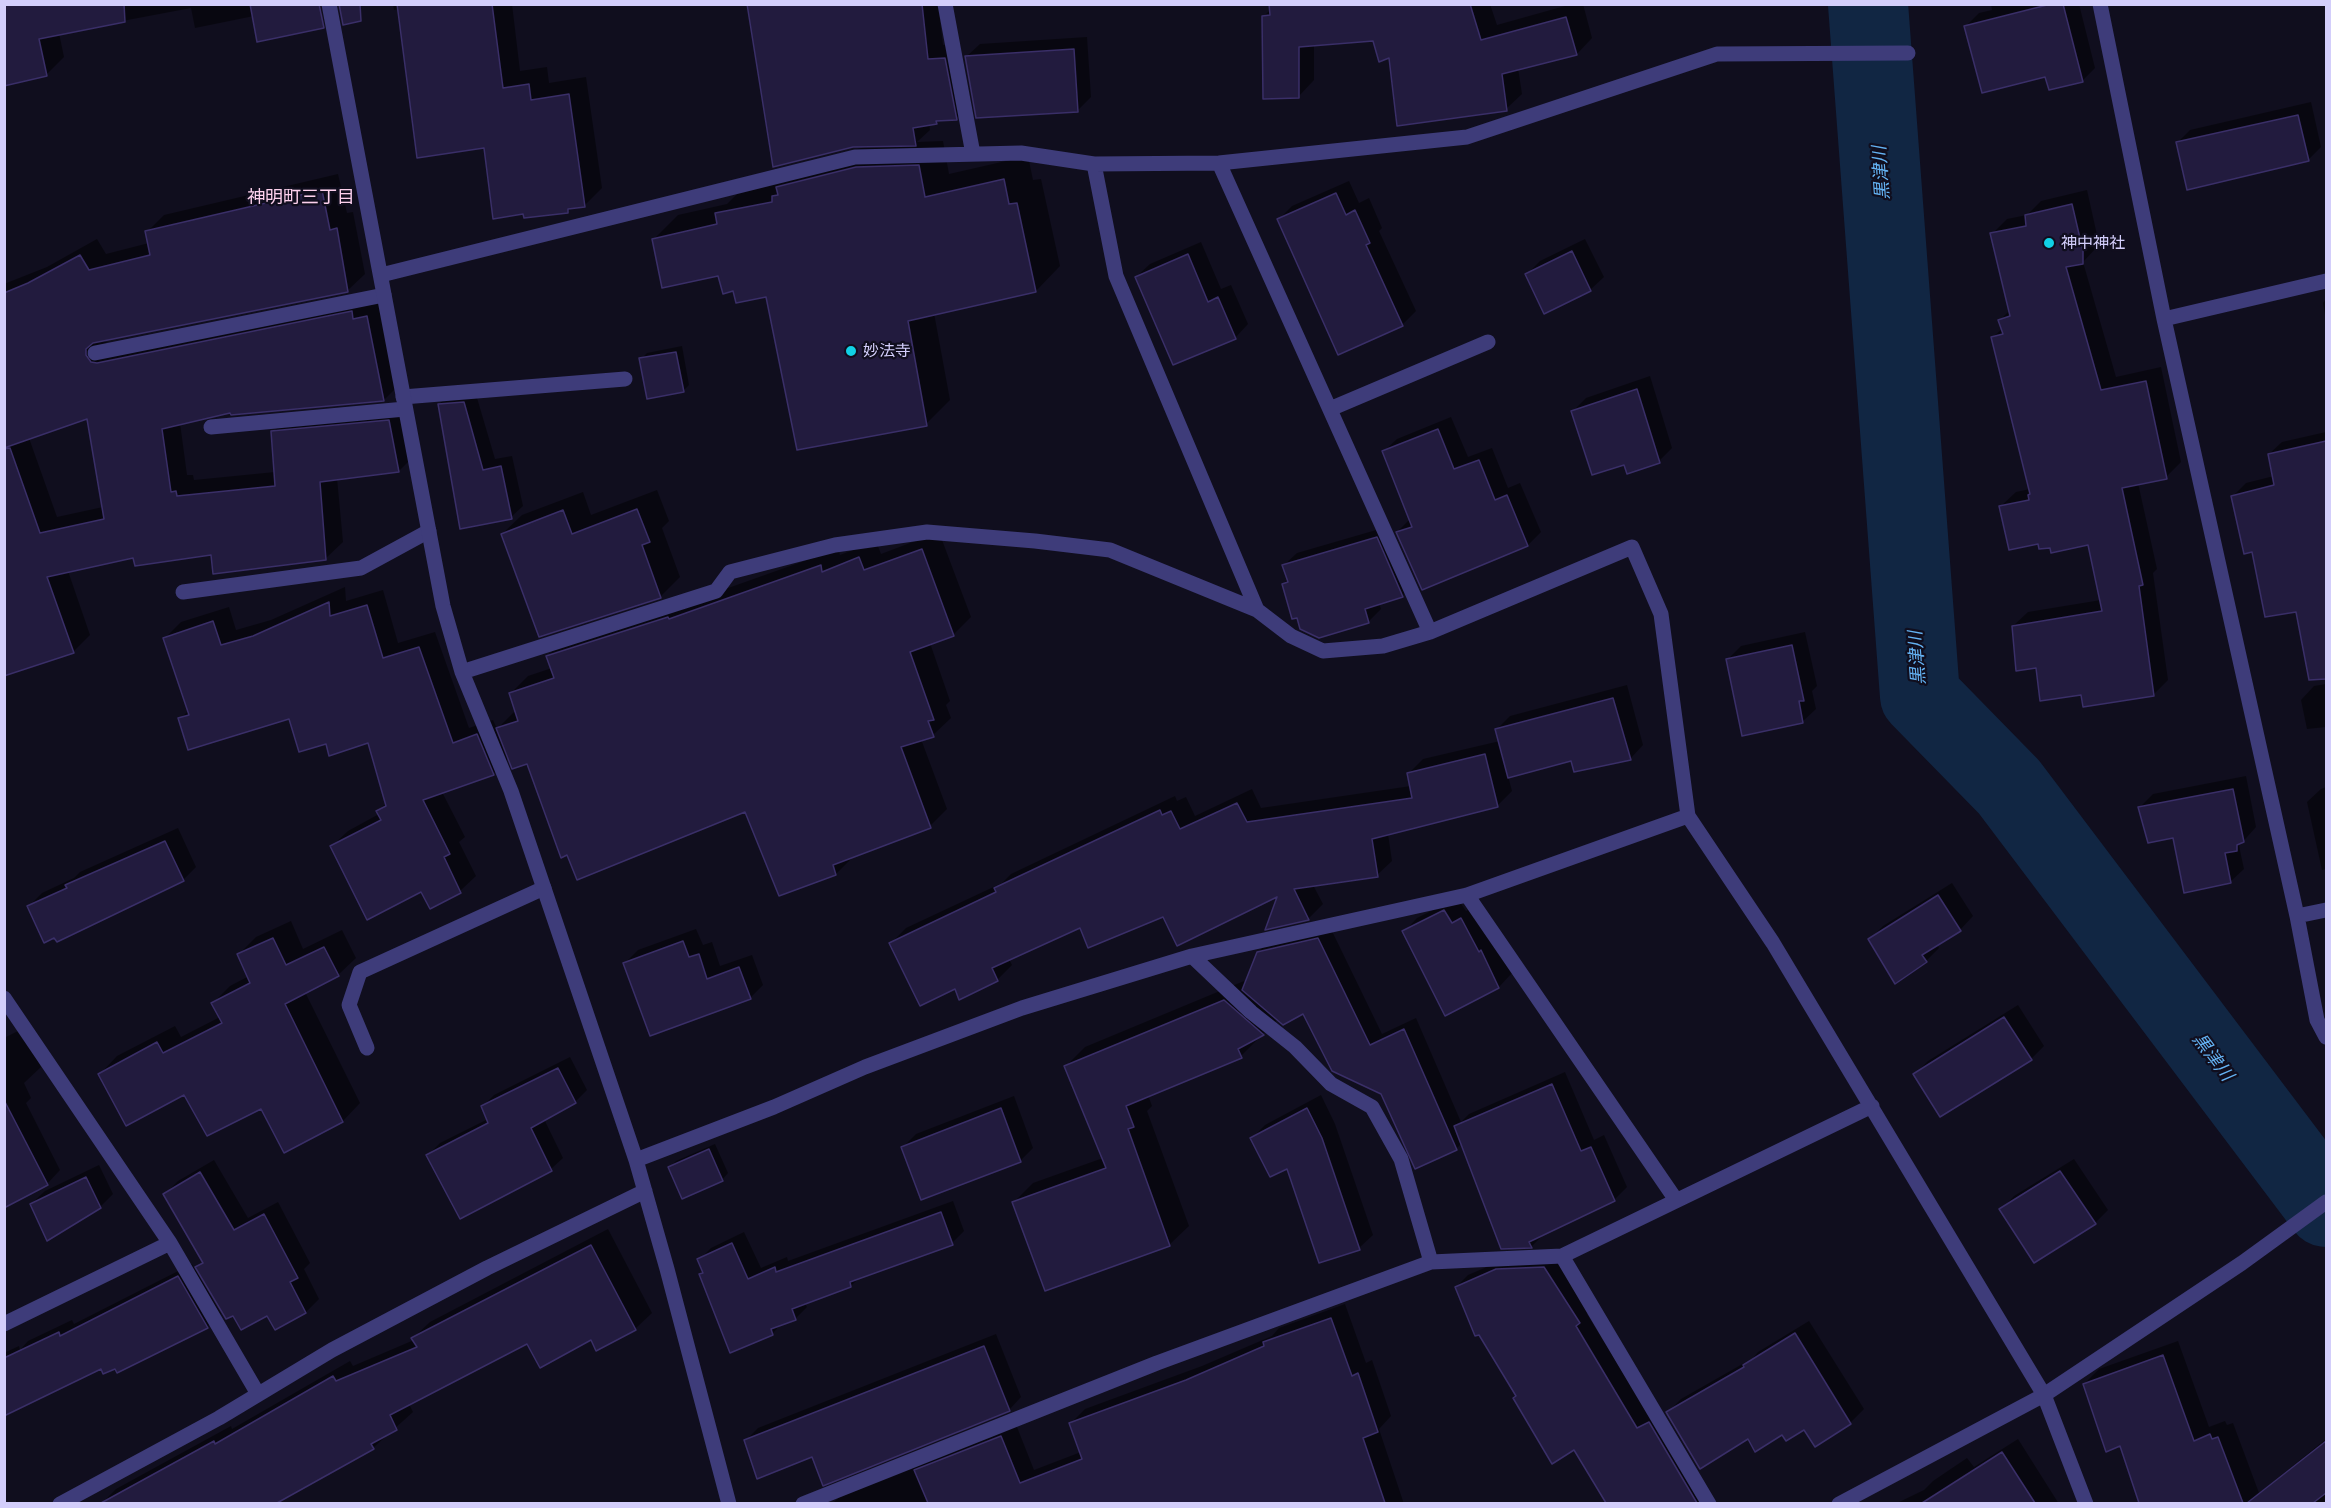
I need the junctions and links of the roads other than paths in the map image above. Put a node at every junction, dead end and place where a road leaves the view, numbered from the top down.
1 (329, 4) edge
2 (945, 4) edge
3 (2100, 4) edge
4 (1908, 53) dead end
5 (973, 154) junction
6 (1219, 163) junction
7 (1094, 165) junction
8 (381, 275) junction
9 (2326, 280) edge
10 (384, 295) junction
11 (2164, 319) junction
12 (1488, 342) dead end
13 (95, 353) dead end
14 (625, 379) dead end
15 (404, 403) junction
16 (1330, 409) junction
17 (212, 427) dead end
18 (429, 531) junction
19 (183, 592) dead end
20 (1257, 610) junction
21 (1430, 632) junction
22 (462, 672) junction
23 (1688, 816) junction
24 (544, 888) junction
25 (1467, 895) junction
26 (2326, 910) edge
27 (2297, 916) junction
28 (1192, 956) junction
29 (4, 998) edge
30 (2326, 1038) edge
31 (367, 1048) dead end
32 (1872, 1106) junction
33 (636, 1160) junction
34 (645, 1191) junction
35 (1676, 1200) junction
36 (2326, 1202) edge
37 (170, 1243) junction
38 (1562, 1256) junction
39 (1431, 1262) junction
40 (4, 1324) edge
41 (258, 1394) junction
42 (2044, 1395) junction
43 (60, 1503) edge
44 (729, 1503) edge
45 (803, 1503) edge
46 (1709, 1503) edge
47 (1839, 1503) edge
48 (2086, 1503) edge

1 - 8 street
2 - 5 street
3 - 11 street
4 - 6 street
5 - 7 street
5 - 8 street
6 - 7 street
6 - 16 street
7 - 20 street
8 - 10 street
9 - 11 street
10 - 13 street
10 - 15 street
11 - 27 street
12 - 16 street
14 - 15 street
15 - 17 street
15 - 18 street
16 - 21 street
18 - 19 street
18 - 22 street
20 - 21 street
20 - 22 street
21 - 23 street
22 - 24 street
23 - 25 street
23 - 32 street
24 - 31 street
24 - 33 street
25 - 28 street
25 - 35 street
26 - 27 street
27 - 30 street
28 - 33 street
28 - 39 street
29 - 37 street
32 - 35 street
32 - 42 street
33 - 34 street
34 - 41 street
34 - 44 street
35 - 38 street
36 - 42 street
37 - 40 street
37 - 41 street
38 - 39 street
38 - 46 street
39 - 45 street
41 - 43 street
42 - 47 street
42 - 48 street

